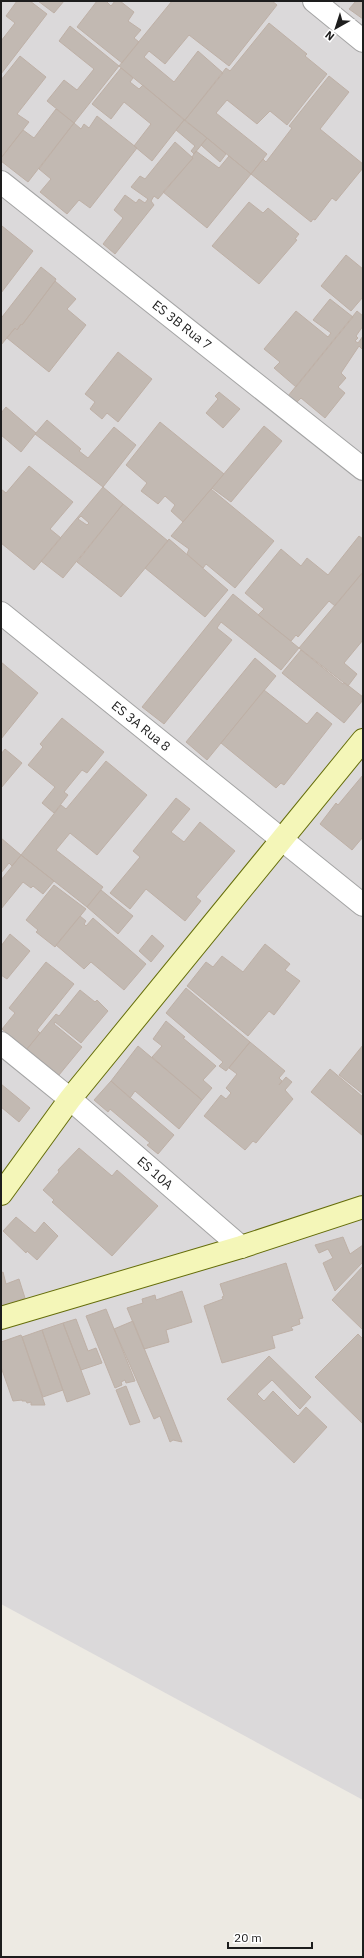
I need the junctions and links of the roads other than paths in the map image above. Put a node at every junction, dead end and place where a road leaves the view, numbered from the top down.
1 (314, 1) edge
2 (363, 41) edge
3 (1, 182) edge
4 (363, 469) edge
5 (1, 613) edge
6 (363, 740) edge
7 (282, 840) junction
8 (363, 905) edge
9 (1, 1043) edge
10 (70, 1099) junction
11 (1, 1194) edge
12 (363, 1207) edge
13 (241, 1247) junction
14 (1, 1318) edge

1 - 2 street
3 - 4 street, ES 3B Rua 7
5 - 7 street, ES 3A Rua 8
6 - 7 street
7 - 8 street, ES 3A Rua 8
7 - 10 street
9 - 10 street, ES 10A
10 - 11 street
10 - 13 street, ES 10A
12 - 13 street
13 - 14 street

